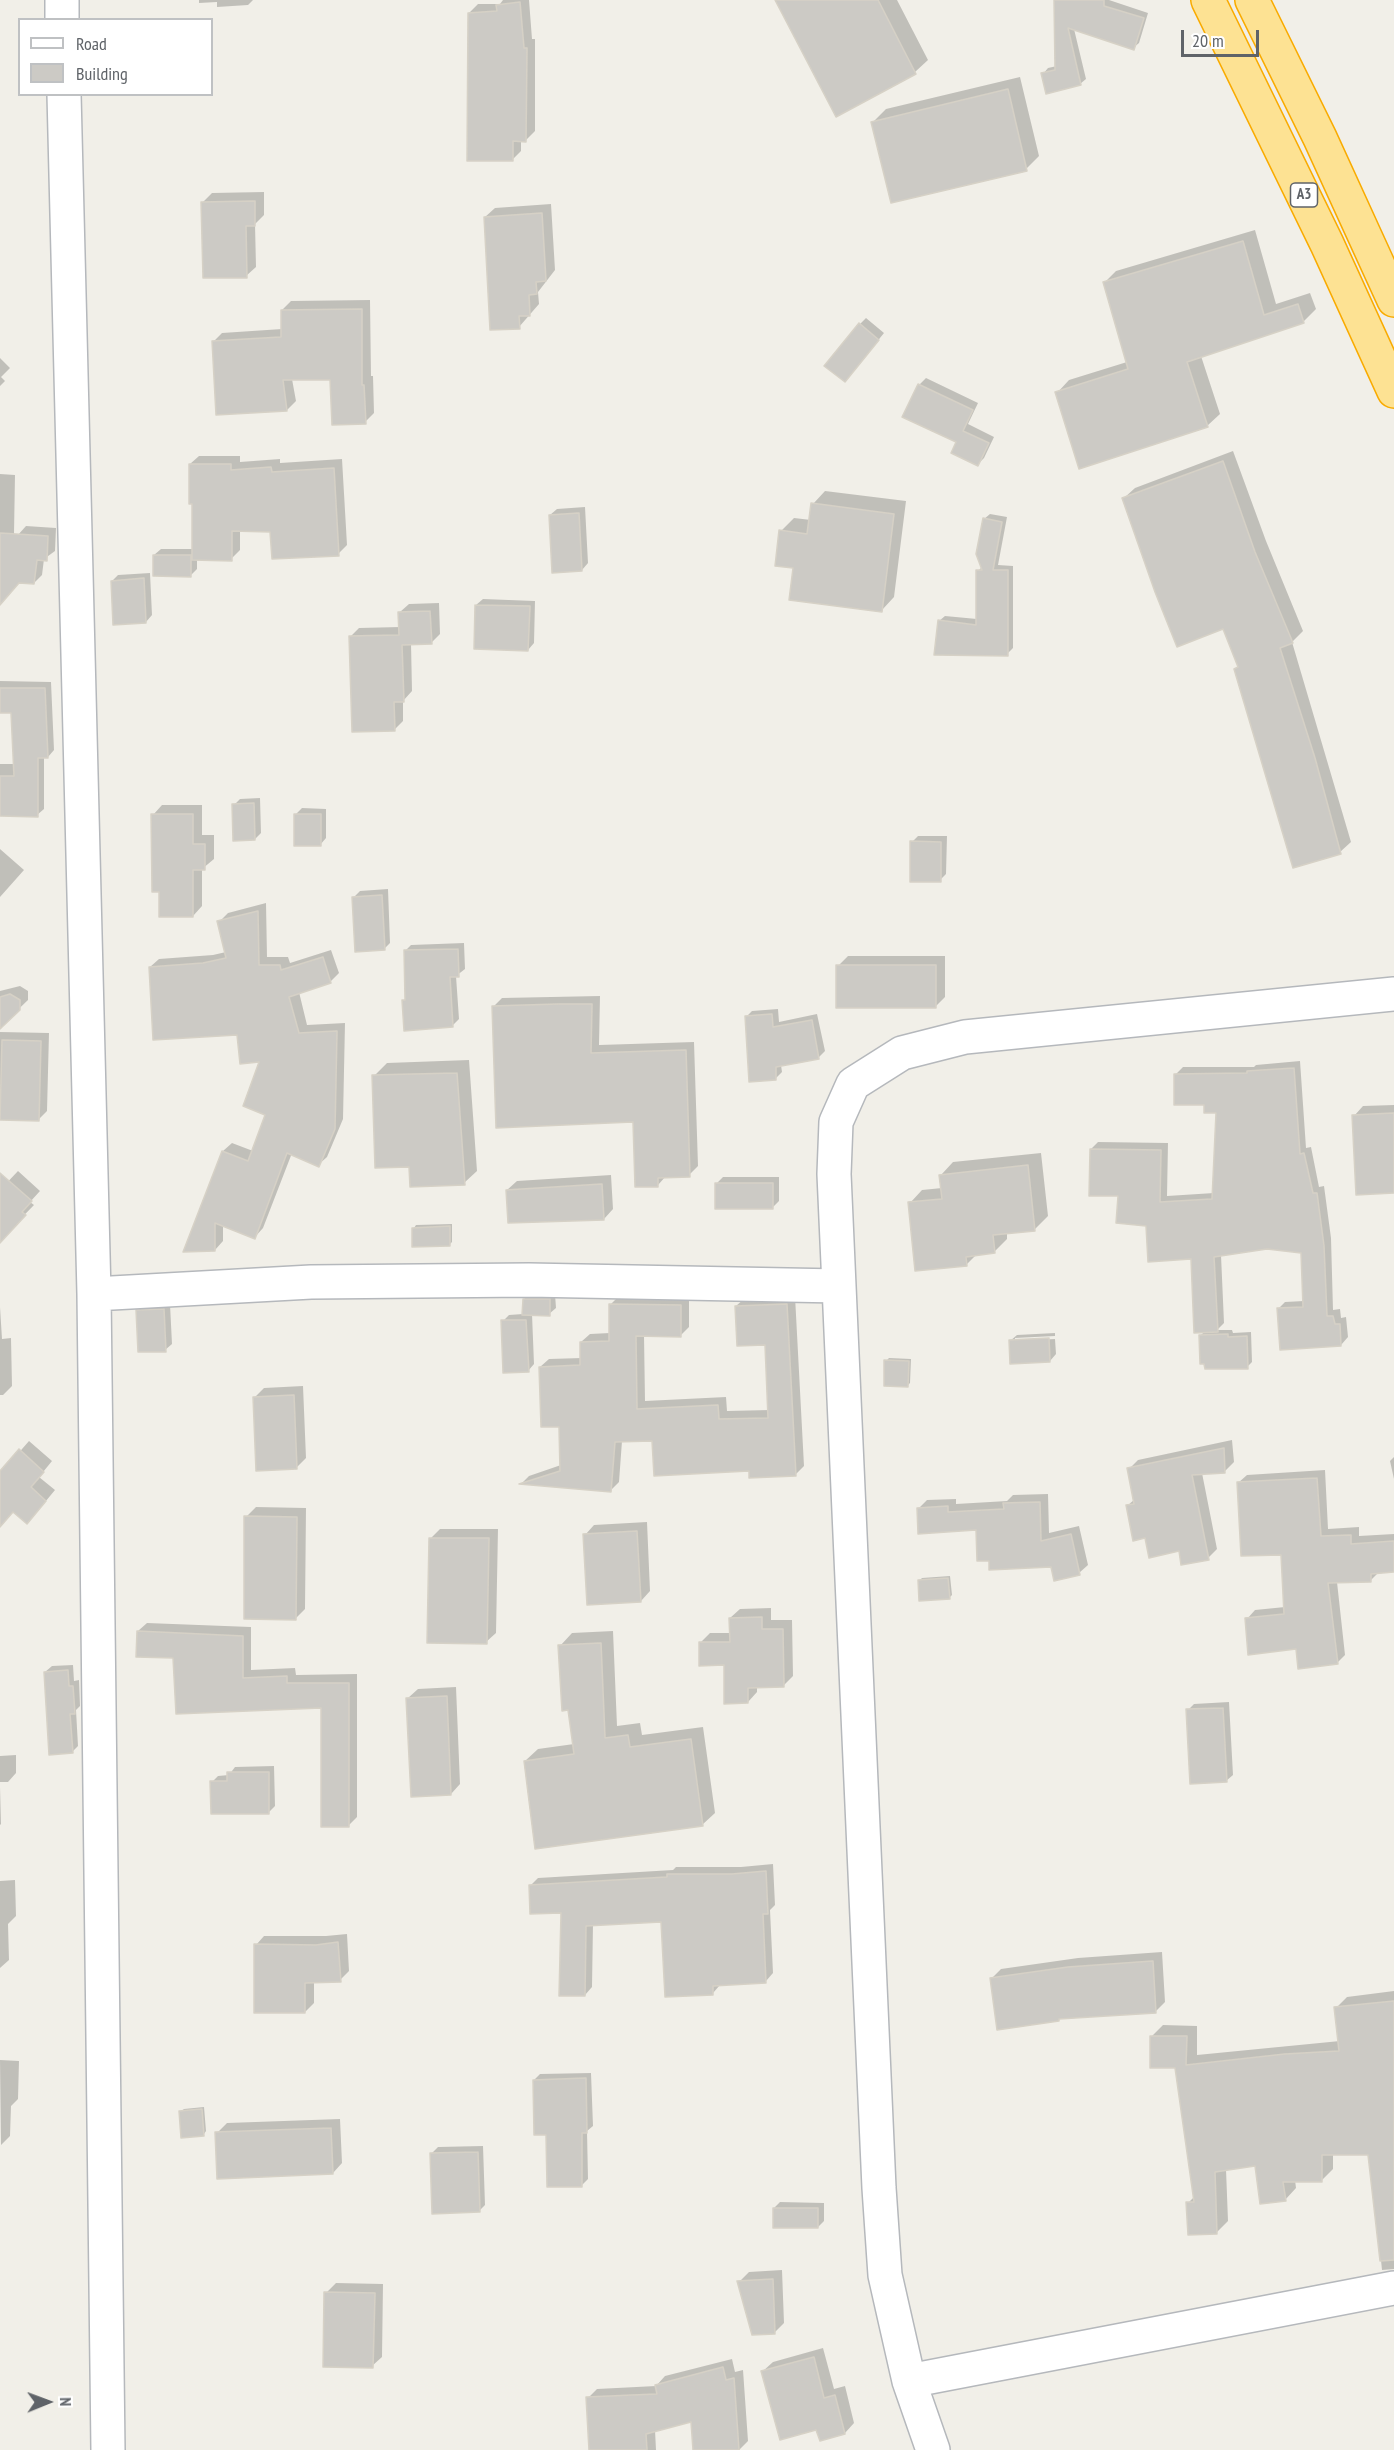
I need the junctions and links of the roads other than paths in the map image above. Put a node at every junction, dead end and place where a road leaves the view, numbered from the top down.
1 (62, 0) edge
2 (1208, 0) edge
3 (1256, 8) edge
4 (62, 18) edge
5 (1223, 30) junction
6 (64, 96) edge
7 (1394, 300) edge
8 (1394, 391) edge
9 (1394, 994) edge
10 (839, 1286) junction
11 (94, 1294) junction
12 (1394, 2288) edge
13 (909, 2381) junction
14 (108, 2450) edge
15 (933, 2450) edge

1 - 4 street
2 - 5 highway, A3
3 - 5 highway
3 - 7 highway, A3
5 - 8 highway, A3
6 - 11 street
9 - 10 street
10 - 11 street
10 - 13 street
11 - 14 street
12 - 13 street
13 - 15 street

